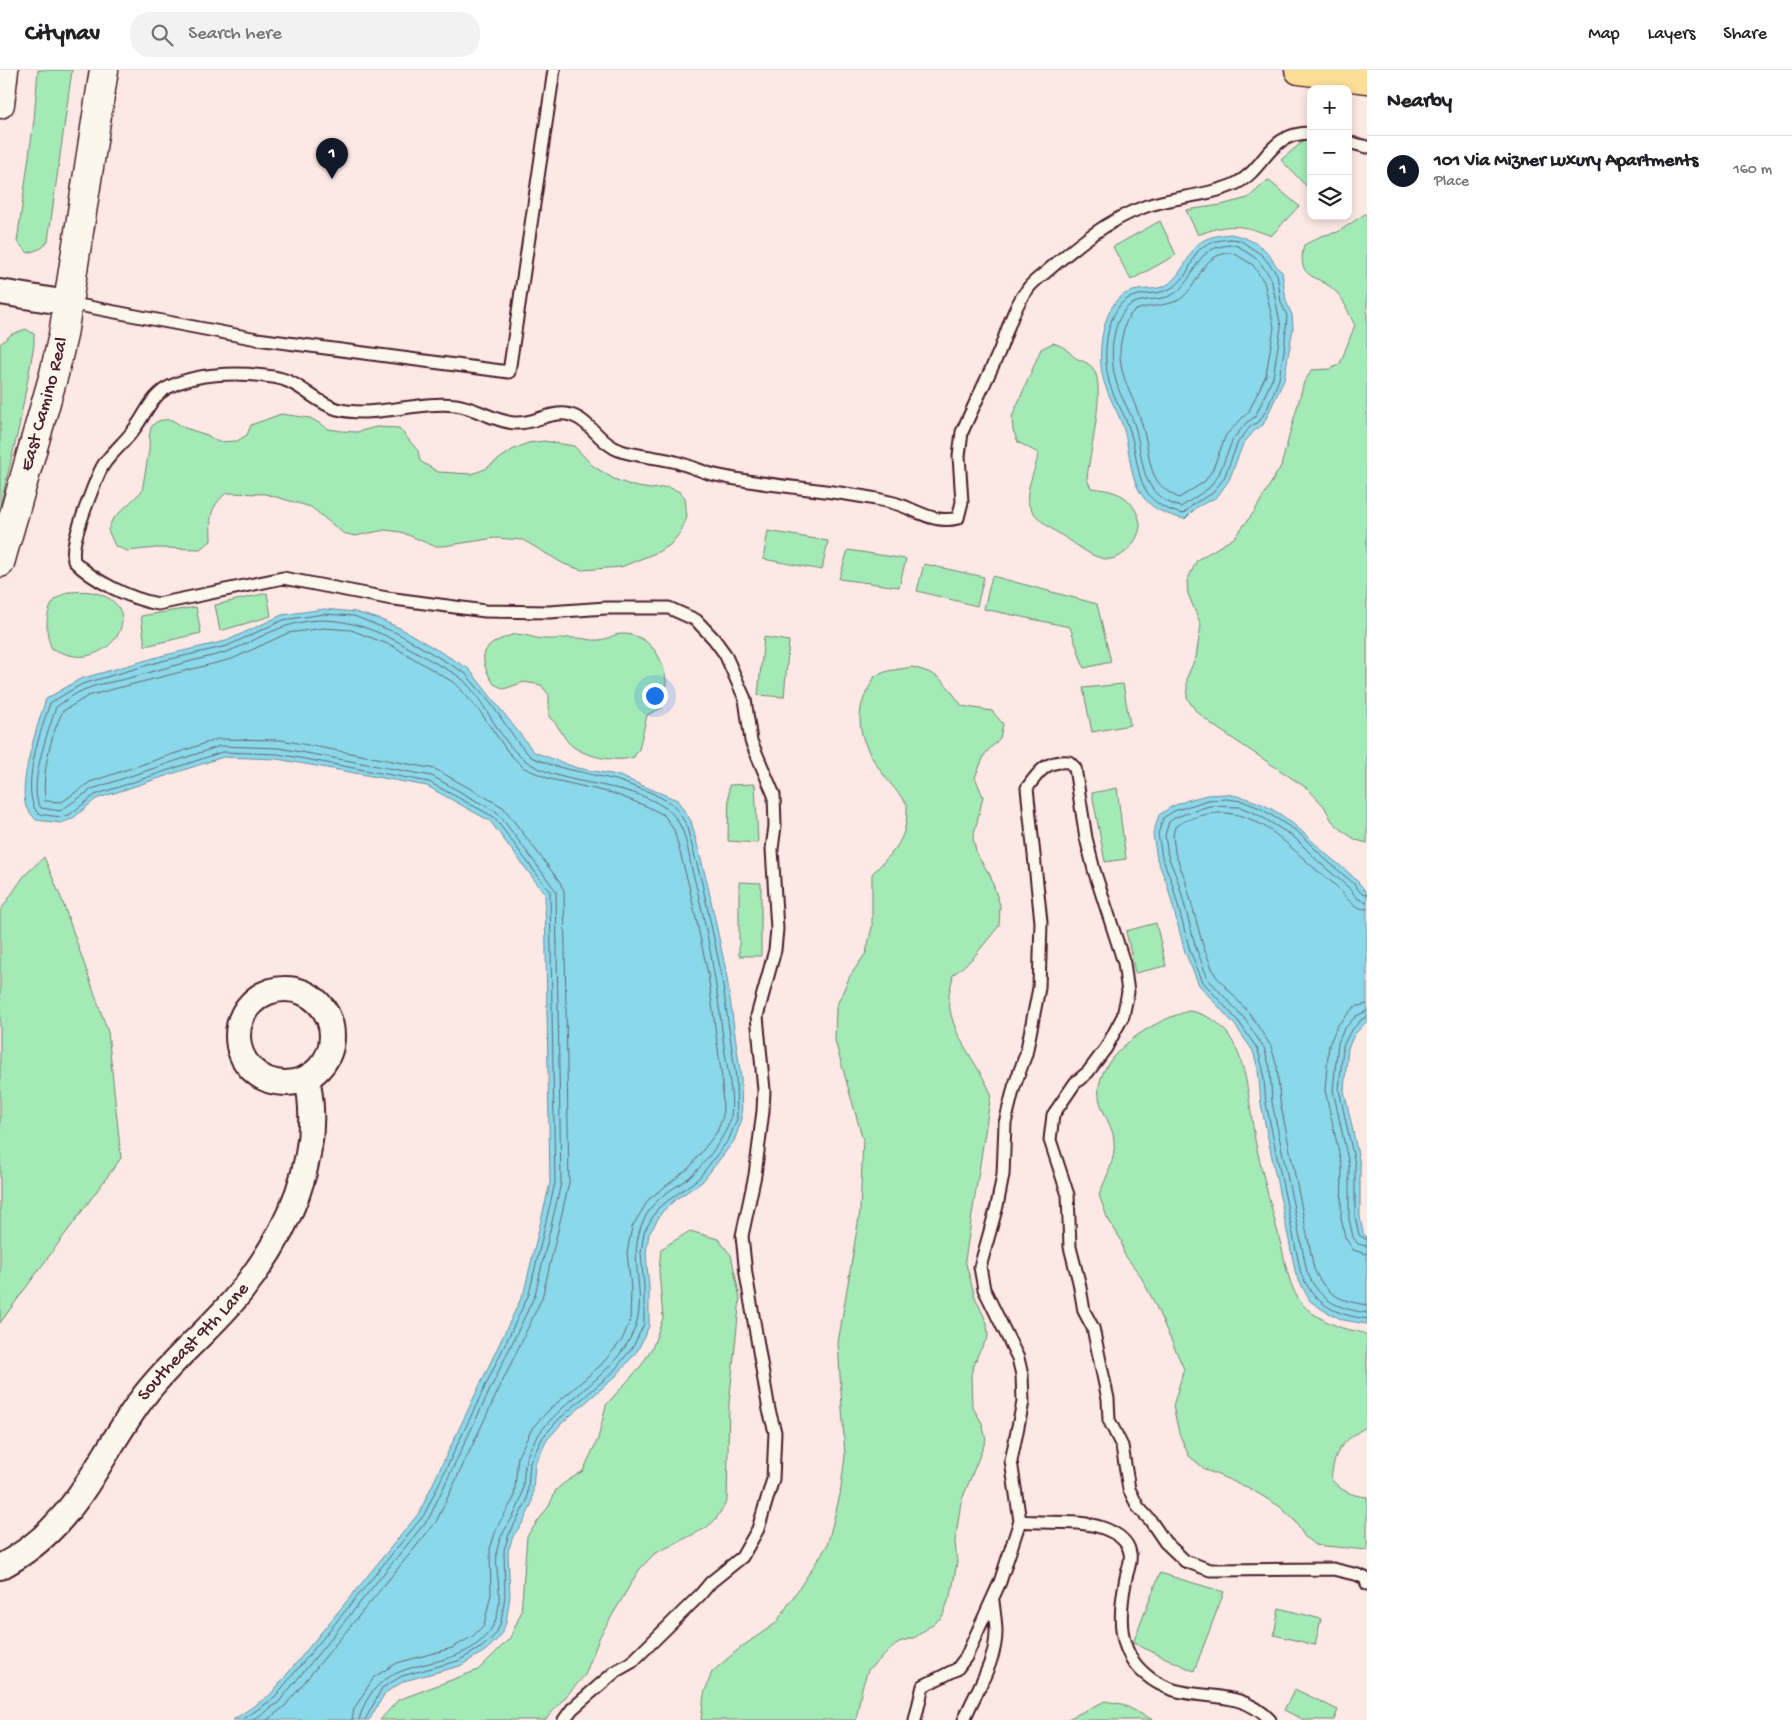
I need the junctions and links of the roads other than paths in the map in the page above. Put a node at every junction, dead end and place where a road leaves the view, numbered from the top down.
1 (4, 70) edge
2 (104, 70) edge
3 (554, 70) edge
4 (1299, 70) edge
5 (1367, 79) edge
6 (0, 104) edge
7 (1307, 133) edge
8 (1352, 143) edge
9 (1367, 147) edge
10 (0, 292) edge
11 (68, 303) junction
12 (0, 563) edge
13 (307, 1078) junction
14 (1020, 1521) junction
15 (0, 1567) edge
16 (1367, 1584) edge
17 (993, 1599) junction
18 (564, 1720) edge
19 (915, 1720) edge
20 (964, 1720) edge
21 (1270, 1720) edge

1 - 6 street
2 - 11 street, East Camino Real
3 - 11 lane
4 - 5 main road
7 - 18 lane
8 - 9 lane
10 - 11 street
11 - 12 street, East Camino Real
13 - 13 street
13 - 15 street, Southeast 9th Lane
14 - 16 lane
14 - 17 lane
14 - 21 lane
17 - 19 lane
17 - 20 lane

